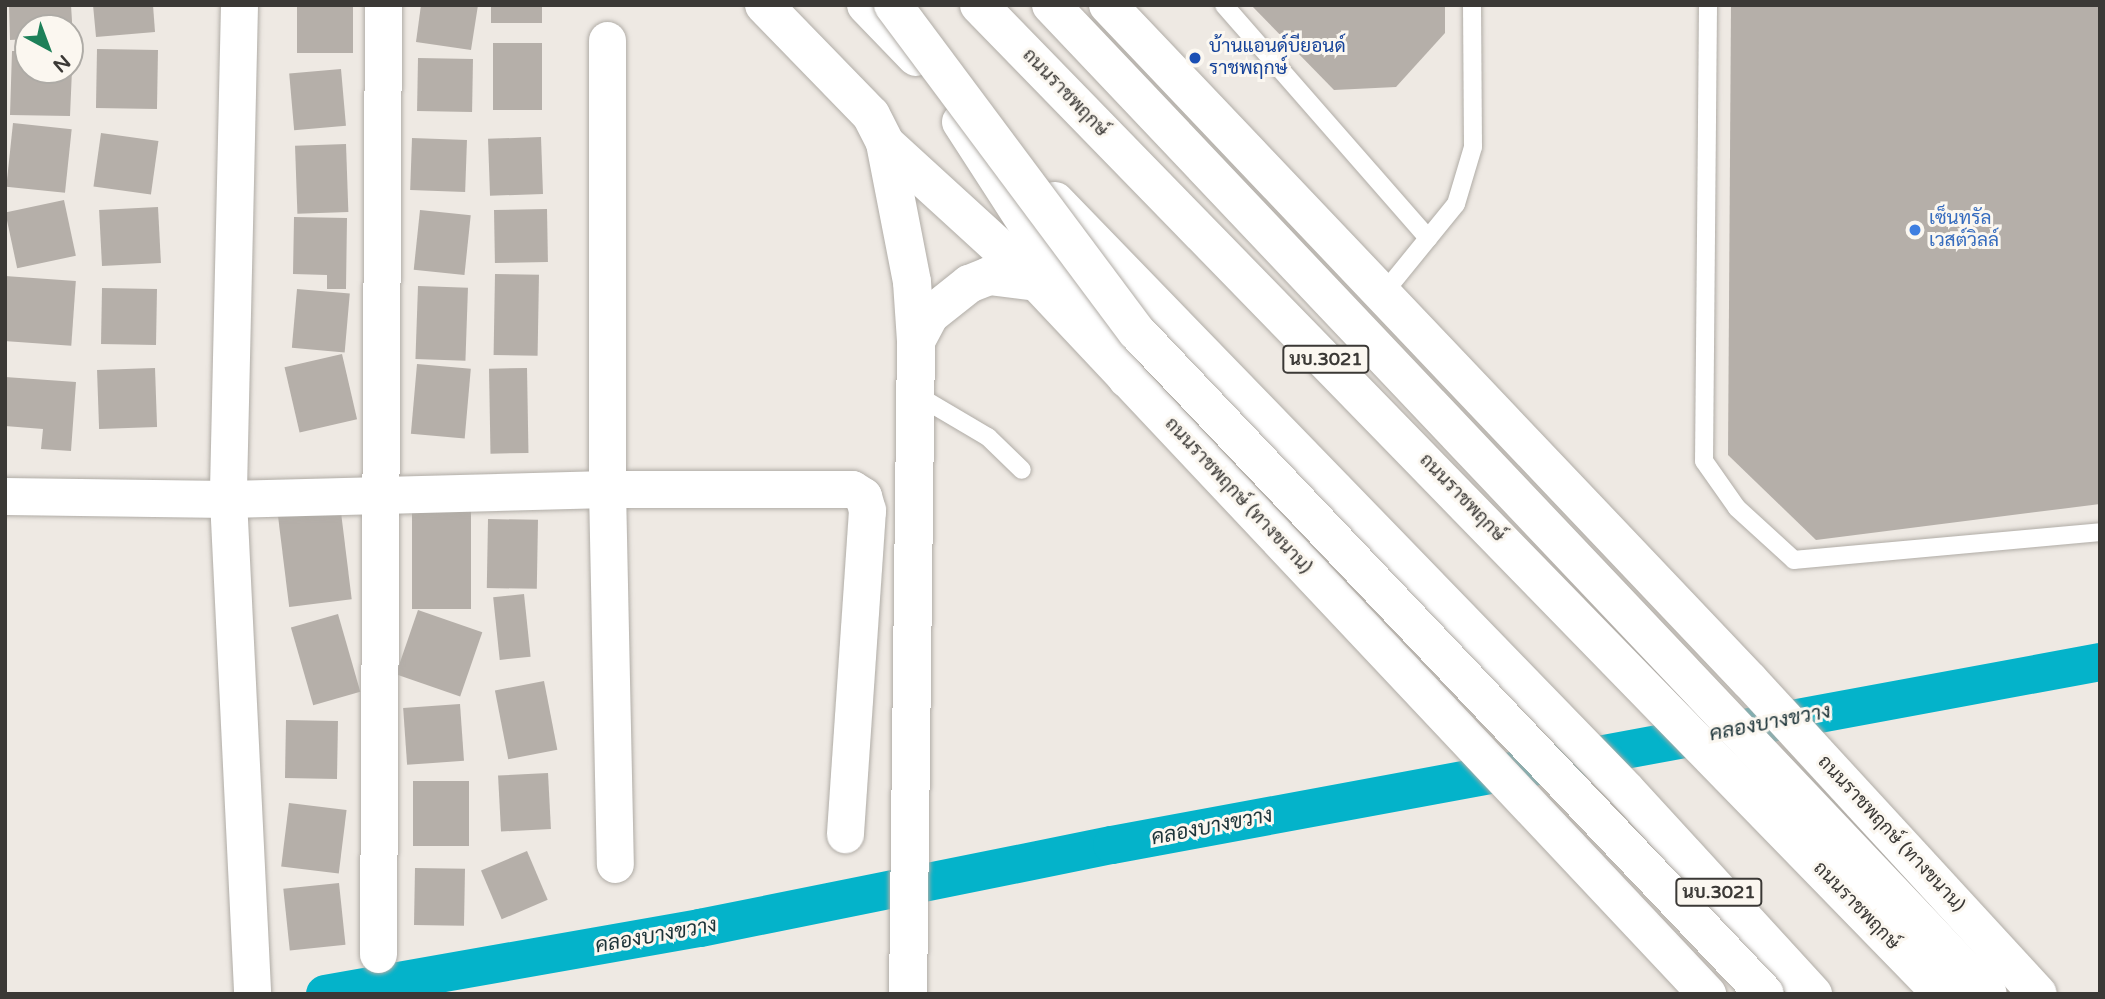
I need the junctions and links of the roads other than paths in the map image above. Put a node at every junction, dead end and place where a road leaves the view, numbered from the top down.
1 (239, 5) edge
2 (383, 5) edge
3 (764, 5) edge
4 (866, 5) edge
5 (893, 5) edge
6 (979, 5) edge
7 (1051, 5) edge
8 (1108, 5) edge
9 (1224, 5) edge
10 (1472, 5) edge
11 (1708, 5) edge
12 (607, 40) dead end
13 (923, 64) junction
14 (885, 143) junction
15 (1428, 239) junction
16 (1037, 282) junction
17 (1382, 295) junction
18 (916, 341) junction
19 (1127, 379) junction
20 (915, 394) junction
21 (1022, 470) dead end
22 (607, 489) junction
23 (380, 494) junction
24 (5, 496) edge
25 (228, 499) junction
26 (2100, 532) edge
27 (845, 834) dead end
28 (615, 864) dead end
29 (378, 954) dead end
30 (252, 987) edge
31 (908, 994) edge
32 (1707, 994) edge
33 (1765, 994) edge
34 (1813, 994) edge
35 (1941, 994) edge
36 (1988, 994) edge
37 (2038, 994) edge

1 - 25 street
2 - 23 street
3 - 14 main road, ถนนราชพฤกษ์ (ทางขนาน)
4 - 13 main road, นบ.3021
5 - 33 main road, bridge
6 - 35 main road, ถนนราชพฤกษ์ / นบ.3021
7 - 36 main road
8 - 17 main road, ถนนราชพฤกษ์ (ทางขนาน)
9 - 15 lane
10 - 15 lane
11 - 26 lane
12 - 22 street
13 - 19 main road
13 - 34 main road, นบ.3021
14 - 16 main road, ถนนราชพฤกษ์ (ทางขนาน)
14 - 18 main road
15 - 17 lane
16 - 18 main road
16 - 19 main road, ถนนราชพฤกษ์ (ทางขนาน)
17 - 37 main road, ถนนราชพฤกษ์ (ทางขนาน)
18 - 20 main road
19 - 32 main road, ถนนราชพฤกษ์ (ทางขนาน)
20 - 21 lane
20 - 31 main road
22 - 23 street
22 - 27 street
22 - 28 street
23 - 25 street
23 - 29 street
24 - 25 street
25 - 30 street

